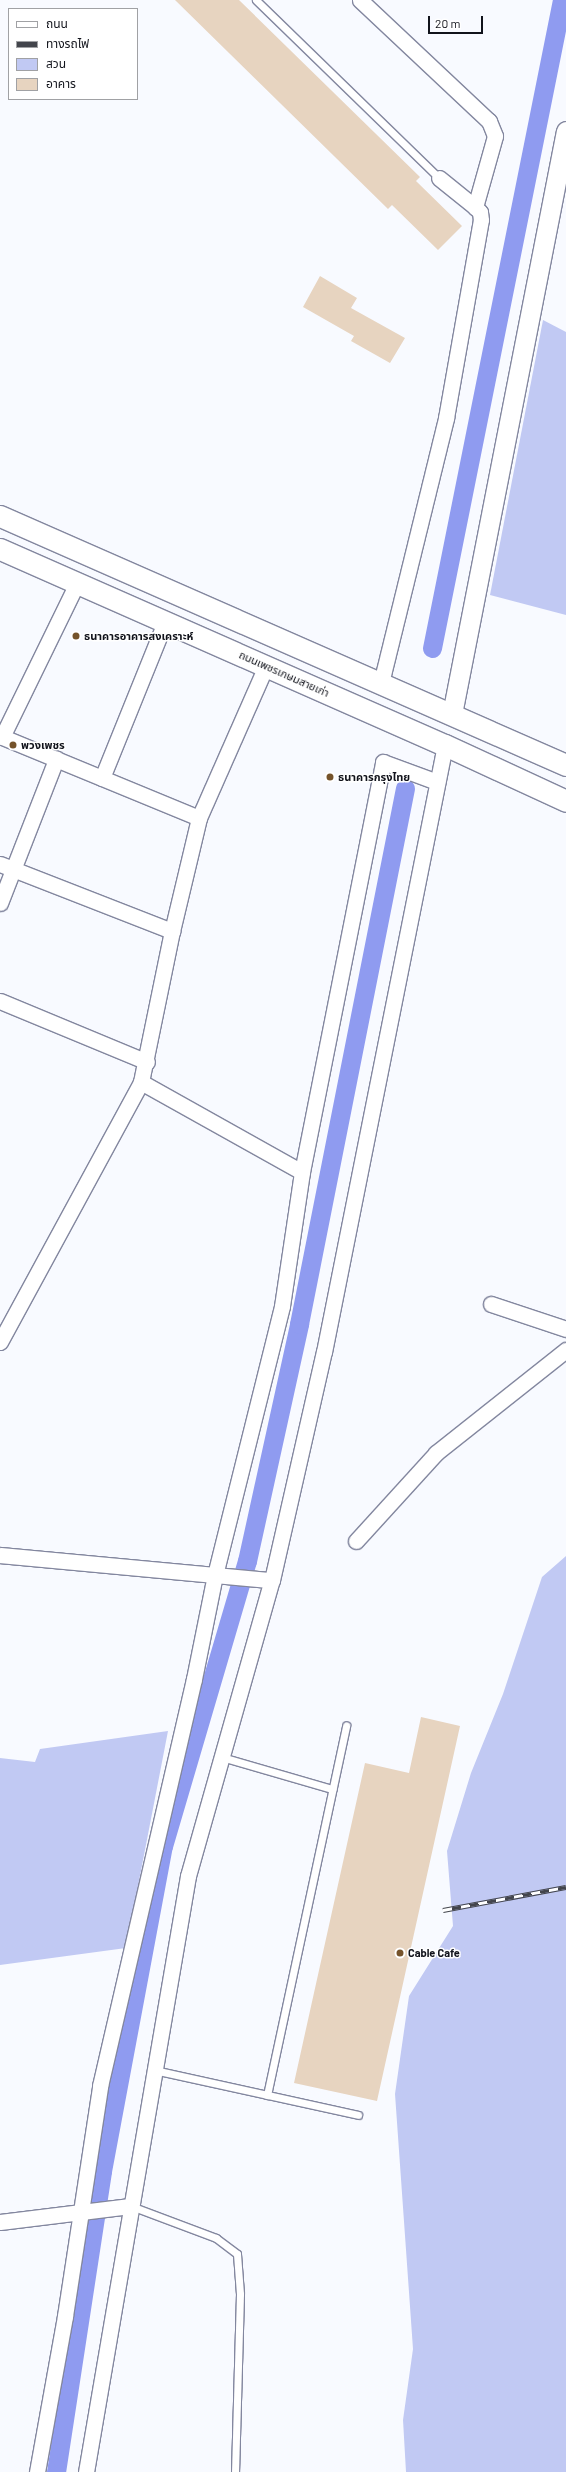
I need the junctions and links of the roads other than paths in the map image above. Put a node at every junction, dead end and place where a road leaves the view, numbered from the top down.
1 (256, 0) edge
2 (360, 0) edge
3 (566, 131) edge
4 (564, 151) edge
5 (439, 178) joint
6 (475, 208) junction
7 (0, 516) edge
8 (0, 549) edge
9 (0, 564) edge
10 (77, 583) junction
11 (165, 622) junction
12 (266, 666) junction
13 (381, 683) junction
14 (452, 714) junction
15 (1, 737) edge
16 (445, 745) junction
17 (56, 759) junction
18 (566, 765) edge
19 (102, 778) junction
20 (437, 782) junction
21 (566, 801) edge
22 (200, 818) junction
23 (7, 867) edge
24 (0, 903) edge
25 (172, 931) junction
26 (0, 1001) edge
27 (147, 1062) junction
28 (141, 1082) junction
29 (302, 1172) junction
30 (491, 1304) dead end
31 (566, 1329) edge
32 (0, 1342) edge
33 (566, 1350) edge
34 (356, 1540) dead end
35 (0, 1555) edge
36 (221, 1575) junction
37 (266, 1579) junction
38 (346, 1725) dead end
39 (222, 1757) junction
40 (332, 1789) junction
41 (154, 2070) junction
42 (266, 2094) junction
43 (358, 2115) dead end
44 (130, 2206) junction
45 (80, 2212) junction
46 (0, 2222) edge
47 (37, 2472) edge
48 (86, 2472) edge
49 (235, 2472) edge

1 - 5 lane
2 - 6 street
3 - 4 street
4 - 14 street
5 - 6 street
6 - 13 street
7 - 13 main road
8 - 10 main road, ถนนเพชรเกษมสายเก่า
9 - 10 main road
10 - 11 main road, ถนนเพชรเกษมสายเก่า
10 - 15 street
11 - 12 main road, ถนนเพชรเกษมสายเก่า
11 - 19 street
12 - 16 main road, ถนนเพชรเกษมสายเก่า
12 - 22 street
13 - 14 main road
14 - 18 main road
15 - 17 street
16 - 20 street
16 - 21 main road, ถนนเพชรเกษมสายเก่า
17 - 19 street
17 - 23 street
19 - 22 street
20 - 29 street
20 - 37 street
22 - 25 street
23 - 24 street
23 - 25 street
25 - 27 street
26 - 27 street
27 - 28 street
28 - 29 street
28 - 32 street
29 - 36 street
30 - 31 street
33 - 34 street
35 - 36 street
36 - 37 street
36 - 45 street
37 - 39 street
38 - 40 lane
39 - 40 lane
39 - 41 street
40 - 42 lane
41 - 42 lane
41 - 44 street
42 - 43 lane
44 - 45 street
44 - 48 street
44 - 49 lane
45 - 46 street
45 - 47 street

